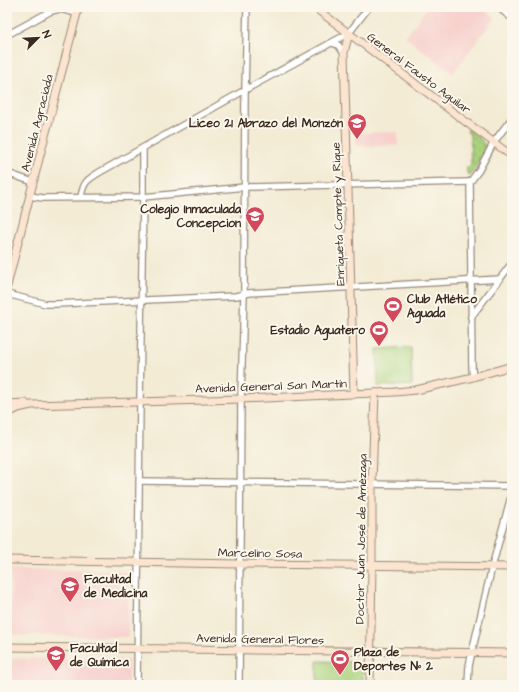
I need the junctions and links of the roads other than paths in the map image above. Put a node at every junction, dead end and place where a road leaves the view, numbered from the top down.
1 (247, 7) edge
2 (314, 7) edge
3 (370, 7) edge
4 (498, 7) edge
5 (78, 9) edge
6 (512, 18) edge
7 (349, 33) junction
8 (7, 35) edge
9 (332, 43) junction
10 (344, 53) junction
11 (245, 90) junction
12 (512, 118) edge
13 (494, 142) junction
14 (142, 148) junction
15 (512, 156) edge
16 (7, 173) edge
17 (33, 182) junction
18 (470, 182) junction
19 (348, 184) junction
20 (245, 187) junction
21 (30, 196) junction
22 (81, 197) junction
23 (143, 197) junction
24 (512, 263) edge
25 (500, 279) junction
26 (471, 281) junction
27 (7, 286) edge
28 (351, 287) junction
29 (7, 294) edge
30 (244, 294) junction
31 (142, 300) junction
32 (471, 318) junction
33 (511, 367) edge
34 (473, 377) junction
35 (375, 393) junction
36 (354, 394) junction
37 (241, 398) junction
38 (140, 402) junction
39 (7, 404) edge
40 (31, 405) junction
41 (7, 414) edge
42 (140, 481) junction
43 (241, 483) junction
44 (372, 484) junction
45 (512, 486) edge
46 (512, 493) edge
47 (7, 560) edge
48 (138, 562) junction
49 (240, 564) junction
50 (372, 565) junction
51 (492, 567) junction
52 (512, 567) edge
53 (7, 647) edge
54 (138, 648) junction
55 (239, 650) junction
56 (370, 651) junction
57 (472, 652) junction
58 (512, 653) edge
59 (137, 685) edge
60 (239, 685) edge
61 (370, 685) edge
62 (468, 685) edge

1 - 11 street
2 - 7 street, General Fausto Aguilar
3 - 7 street
4 - 6 street
5 - 8 street
5 - 17 street, Avenida Agraciada
7 - 9 street
7 - 10 street, Enriqueta Compte y Rique
7 - 13 street, General Fausto Aguilar
9 - 10 street
9 - 11 street
10 - 19 street, Enriqueta Compte y Rique
11 - 14 street
11 - 20 street
12 - 13 street
13 - 15 street, General Fausto Aguilar
13 - 18 street
14 - 22 street
14 - 23 street
16 - 17 street
17 - 21 street, Avenida Agraciada
18 - 19 street
18 - 26 street
19 - 20 street
19 - 28 street, Enriqueta Compte y Rique
20 - 23 street
20 - 30 street
21 - 22 street
21 - 27 street, Avenida Agraciada
22 - 23 street
23 - 31 street
24 - 25 street
25 - 26 street
25 - 32 street
26 - 28 street
26 - 32 street
28 - 30 street
28 - 36 street, Enriqueta Compte y Rique
29 - 31 street
30 - 31 street
30 - 37 street
31 - 38 street
32 - 34 street
33 - 34 street, Avenida General San Martín
34 - 35 street, Avenida General San Martín
35 - 36 street, Avenida General San Martín
35 - 44 street, Doctor Juan José de Amézaga
36 - 37 street, Avenida General San Martín
37 - 38 street, Avenida General San Martín
37 - 43 street
38 - 40 street, Avenida General San Martín
38 - 42 street
39 - 40 street, Avenida General San Martín
40 - 41 street, Avenida General San Martín
42 - 43 street
42 - 48 street
43 - 44 street
43 - 49 street
44 - 45 street
44 - 50 street, Doctor Juan José de Amézaga
46 - 51 street
47 - 48 street, Marcelino Sosa
48 - 49 street, Marcelino Sosa
48 - 54 street
49 - 50 street, Marcelino Sosa
49 - 55 street
50 - 51 street, Marcelino Sosa
50 - 56 street, Doctor Juan José de Amézaga
51 - 52 street, Marcelino Sosa
51 - 57 street
53 - 54 street, Avenida General Flores
54 - 55 street, Avenida General Flores
54 - 59 street
55 - 56 street, Avenida General Flores
55 - 60 street
56 - 57 street, Avenida General Flores
56 - 61 street, Doctor Juan José de Amézaga
57 - 58 street, Avenida General Flores
57 - 62 street

